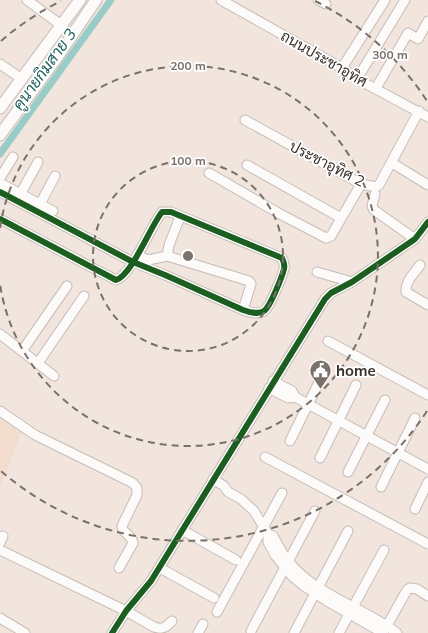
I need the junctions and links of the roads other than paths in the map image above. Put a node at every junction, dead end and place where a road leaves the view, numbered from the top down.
1 (27, 0) edge
2 (80, 0) edge
3 (96, 0) edge
4 (221, 0) edge
5 (385, 0) edge
6 (406, 0) edge
7 (234, 3) edge
8 (428, 21) edge
9 (61, 25) junction
10 (0, 64) edge
11 (342, 68) junction
12 (358, 78) junction
13 (22, 79) junction
14 (376, 88) junction
15 (0, 108) edge
16 (419, 111) junction
17 (428, 116) edge
18 (245, 120) dead end
19 (0, 135) edge
20 (13, 157) dead end
21 (38, 162) dead end
22 (392, 163) junction
23 (247, 165) dead end
24 (209, 173) dead end
25 (56, 176) dead end
26 (0, 178) edge
27 (0, 183) edge
28 (361, 184) junction
29 (428, 185) edge
30 (0, 192) edge
31 (21, 193) junction
32 (375, 194) dead end
33 (40, 204) junction
34 (54, 211) dead end
35 (180, 216) junction
36 (0, 218) edge
37 (342, 218) junction
38 (428, 222) edge
39 (415, 239) junction
40 (167, 256) junction
41 (135, 259) junction
42 (420, 265) dead end
43 (317, 272) dead end
44 (352, 282) junction
45 (67, 286) dead end
46 (84, 296) dead end
47 (428, 305) edge
48 (243, 310) junction
49 (0, 334) edge
50 (328, 340) dead end
51 (22, 351) junction
52 (38, 363) junction
53 (326, 368) dead end
54 (54, 376) dead end
55 (271, 385) junction
56 (356, 385) dead end
57 (428, 395) edge
58 (384, 400) dead end
59 (308, 404) junction
60 (0, 411) edge
61 (415, 418) dead end
62 (338, 420) junction
63 (367, 436) junction
64 (290, 441) dead end
65 (398, 452) junction
66 (265, 457) dead end
67 (320, 458) dead end
68 (428, 469) edge
69 (348, 472) dead end
70 (211, 482) junction
71 (428, 482) edge
72 (381, 487) dead end
73 (282, 493) dead end
74 (415, 509) dead end
75 (315, 511) dead end
76 (182, 530) junction
77 (266, 530) junction
78 (348, 531) dead end
79 (428, 544) edge
80 (0, 550) edge
81 (384, 550) dead end
82 (236, 560) dead end
83 (287, 565) junction
84 (119, 568) dead end
85 (160, 568) junction
86 (317, 590) junction
87 (428, 596) edge
88 (214, 598) dead end
89 (351, 610) junction
90 (126, 611) junction
91 (217, 612) dead end
92 (0, 618) edge
93 (172, 622) dead end
94 (203, 624) dead end
95 (251, 631) dead end
96 (384, 631) edge
97 (25, 633) edge
98 (112, 633) edge
99 (198, 633) edge
100 (294, 633) edge
101 (338, 633) edge
102 (397, 633) edge

1 - 9 street
2 - 9 main road
3 - 19 main road
4 - 7 street, ถนนประชาอุทิศ
5 - 11 street
6 - 12 street
7 - 11 street, ถนนประชาอุทิศ
8 - 14 street
9 - 13 main road
10 - 13 street
11 - 12 street, ถนนประชาอุทิศ
12 - 14 street, ถนนประชาอุทิศ
13 - 15 main road
14 - 16 street, ถนนประชาอุทิศ
16 - 17 street, ถนนประชาอุทิศ
16 - 22 street, ประชาอุทิศ 2
18 - 28 street, ประชาอุทิศ 2
20 - 26 street
21 - 31 street
22 - 28 street, ประชาอุทิศ 2
22 - 29 street
23 - 37 street
24 - 37 street
25 - 33 street
27 - 31 street
28 - 37 street
30 - 41 street
31 - 33 street
32 - 39 street
33 - 34 street
35 - 40 street
35 - 41 street
35 - 48 street
36 - 41 street
38 - 39 street
39 - 44 street
40 - 41 street
40 - 48 street
41 - 48 street
42 - 47 street
43 - 44 street
44 - 55 street
45 - 51 street
46 - 52 street
49 - 51 street
50 - 57 street
51 - 52 street
52 - 54 street
53 - 59 street
55 - 59 street
55 - 70 street
56 - 62 street
58 - 63 street
59 - 62 street
59 - 64 street
60 - 84 street
61 - 65 street
62 - 63 street
62 - 67 street
63 - 65 street
63 - 69 street
65 - 68 street
65 - 72 street
66 - 79 street
70 - 76 street
70 - 77 street
71 - 74 street
73 - 77 street
75 - 83 street
76 - 82 street
76 - 85 street
77 - 83 street
77 - 91 street
78 - 86 street
80 - 90 street
81 - 89 street
83 - 86 street
83 - 95 street
85 - 88 street
85 - 90 street
86 - 89 street
86 - 100 street
87 - 96 street
89 - 96 street
89 - 101 street
90 - 93 street
90 - 98 street
92 - 97 street
94 - 99 street
96 - 102 street

